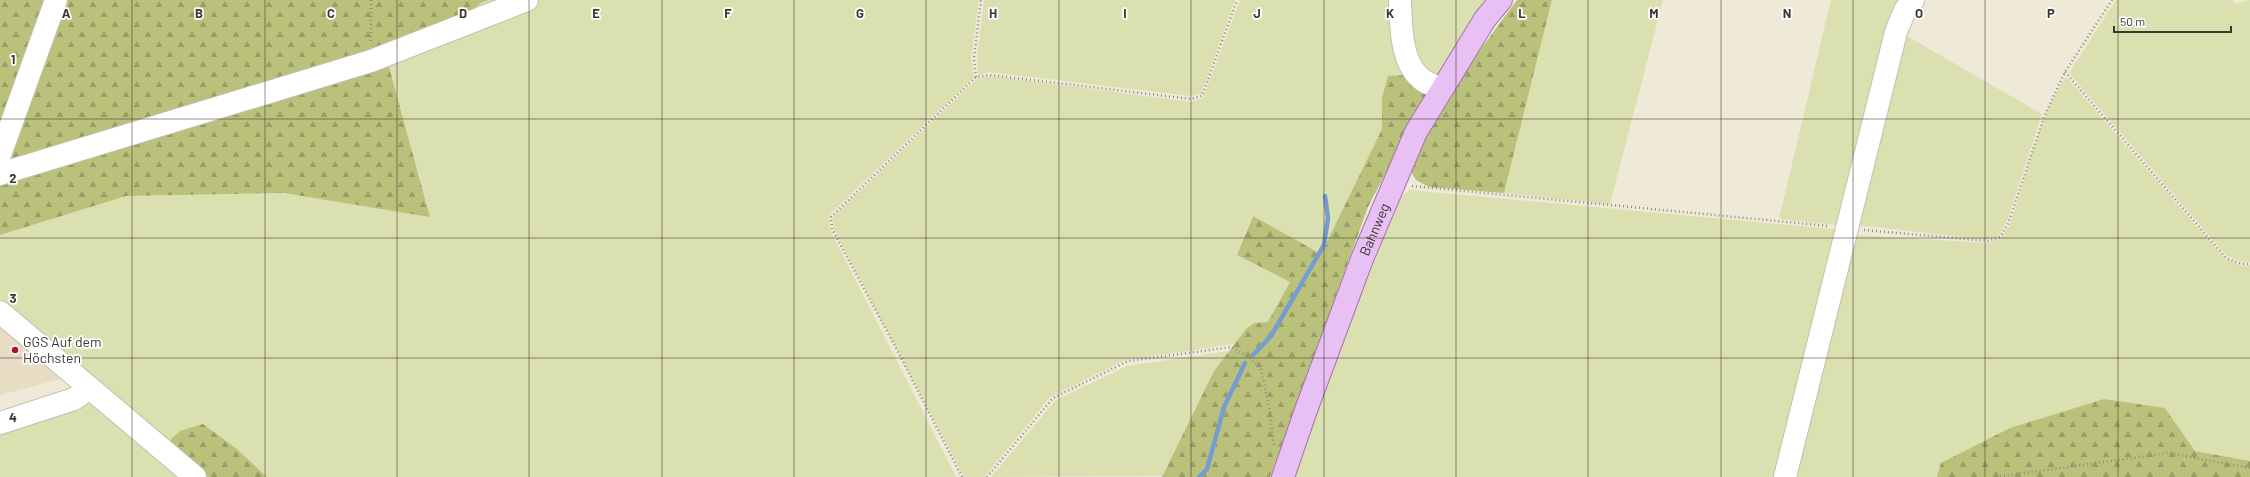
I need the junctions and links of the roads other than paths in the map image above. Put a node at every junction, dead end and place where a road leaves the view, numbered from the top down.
1 (56, 0) edge
2 (526, 0) edge
3 (1400, 0) edge
4 (1501, 0) edge
5 (1909, 5) edge
6 (1441, 89) junction
7 (0, 155) edge
8 (0, 174) edge
9 (0, 312) edge
10 (88, 389) junction
11 (0, 423) edge
12 (1286, 470) edge
13 (195, 477) edge
14 (1785, 477) edge

1 - 7 street
2 - 8 street
3 - 6 street
4 - 6 main road, Bahnweg
5 - 14 street
6 - 12 main road, Bahnweg
9 - 10 street
10 - 11 street
10 - 13 street

